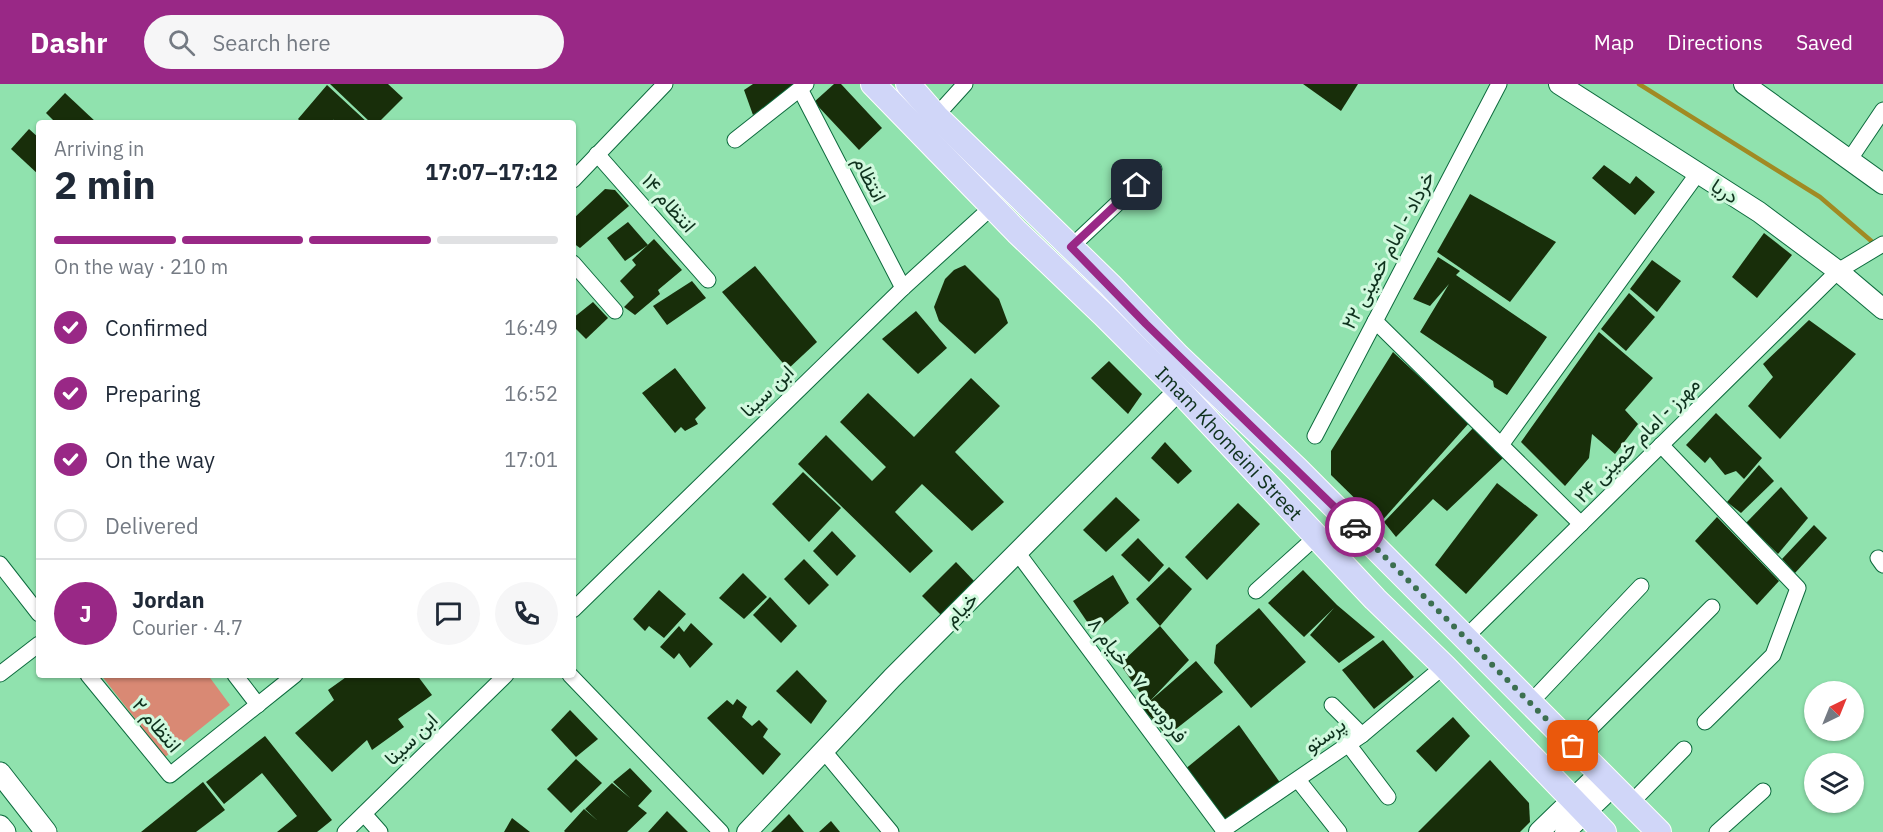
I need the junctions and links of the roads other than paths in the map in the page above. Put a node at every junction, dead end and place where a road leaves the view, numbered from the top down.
1 (873, 84) edge
2 (908, 84) edge
3 (965, 84) edge
4 (1499, 84) edge
5 (1559, 84) edge
6 (1744, 84) edge
7 (659, 86) edge
8 (803, 86) edge
9 (1883, 110) edge
10 (936, 116) junction
11 (735, 140) dead end
12 (597, 154) junction
13 (1850, 159) junction
14 (1154, 169) dead end
15 (1698, 173) junction
16 (576, 177) edge
17 (1883, 184) edge
18 (993, 206) junction
19 (1883, 244) edge
20 (1071, 247) junction
21 (576, 266) edge
22 (1838, 271) junction
23 (708, 280) dead end
24 (903, 288) junction
25 (1883, 309) edge
26 (615, 311) dead end
27 (1375, 321) junction
28 (1179, 390) junction
29 (1315, 436) dead end
30 (1661, 445) junction
31 (1501, 446) junction
32 (1581, 524) junction
33 (1317, 536) junction
34 (1017, 552) junction
35 (0, 564) edge
36 (1641, 586) dead end
37 (1256, 591) dead end
38 (576, 607) edge
39 (1712, 607) dead end
40 (36, 610) edge
41 (1466, 638) junction
42 (36, 646) edge
43 (1444, 666) junction
44 (0, 674) edge
45 (90, 678) edge
46 (237, 678) edge
47 (291, 678) edge
48 (503, 678) edge
49 (573, 678) edge
50 (1530, 703) junction
51 (258, 705) junction
52 (1332, 705) dead end
53 (1705, 722) dead end
54 (1362, 735) junction
55 (1348, 744) junction
56 (1573, 746) junction
57 (1684, 749) dead end
58 (823, 750) junction
59 (0, 773) edge
60 (1298, 780) junction
61 (1606, 780) junction
62 (1763, 791) dead end
63 (1388, 797) dead end
64 (1630, 804) junction
65 (1579, 806) junction
66 (364, 814) junction
67 (0, 826) edge
68 (1224, 831) edge
69 (4, 832) edge
70 (46, 832) edge
71 (345, 832) edge
72 (380, 832) edge
73 (721, 832) edge
74 (747, 832) edge
75 (891, 832) edge
76 (1339, 832) edge
77 (1539, 832) edge
78 (1565, 832) edge
79 (1604, 832) edge
80 (1659, 832) edge
81 (1717, 832) edge

1 - 18 main road, Imam Khomeini Street
2 - 10 main road, Imam Khomeini Street
3 - 10 street
4 - 27 street, خرداد - امام خمینی ۲۲
5 - 15 street, دریا
6 - 13 street
7 - 12 street
8 - 11 street
8 - 24 street, انتظام
9 - 13 street
10 - 20 main road, Imam Khomeini Street
12 - 16 street
12 - 23 street, انتظام ۱۴
13 - 17 street
14 - 20 street
15 - 22 street, دریا
15 - 31 street
18 - 24 street, ابن سینا
18 - 28 main road, Imam Khomeini Street
19 - 22 street, مهرز - امام خمینی ۲۴
20 - 41 main road, Imam Khomeini Street
21 - 26 street
22 - 25 street, دریا
22 - 30 street, مهرز - امام خمینی ۲۴
24 - 38 street, ابن سینا
27 - 29 street, خرداد - امام خمینی ۲۲
27 - 31 street
28 - 33 main road, Imam Khomeini Street
28 - 34 street, خیام
30 - 32 street, مهرز - امام خمینی ۲۴
30 - 53 street
31 - 32 street
32 - 41 street, مهرز - امام خمینی ۲۴
33 - 37 street
33 - 43 main road, Imam Khomeini Street
34 - 58 street, خیام
34 - 68 street, فردوسی ۷ - خیام ۸
35 - 40 street
36 - 50 street
39 - 56 street
41 - 50 main road, Imam Khomeini Street
42 - 44 street
43 - 54 street, پرستو
43 - 65 main road, Imam Khomeini Street
45 - 51 street, انتظام ۲
46 - 51 street
47 - 51 street
48 - 66 street, ابن سینا
49 - 73 street
50 - 56 main road, Imam Khomeini Street
52 - 54 street
54 - 55 street, پرستو
55 - 60 street, پرستو
55 - 63 street
56 - 61 main road, Imam Khomeini Street
57 - 64 street
58 - 74 street, خیام
58 - 75 street
59 - 70 main road
60 - 68 street, پرستو
60 - 76 street
61 - 64 main road, Imam Khomeini Street
61 - 65 street
62 - 81 street
64 - 80 main road, Imam Khomeini Street
65 - 77 street
65 - 78 street
65 - 79 main road, Imam Khomeini Street
66 - 71 street, ابن سینا
66 - 72 street
67 - 69 main road

